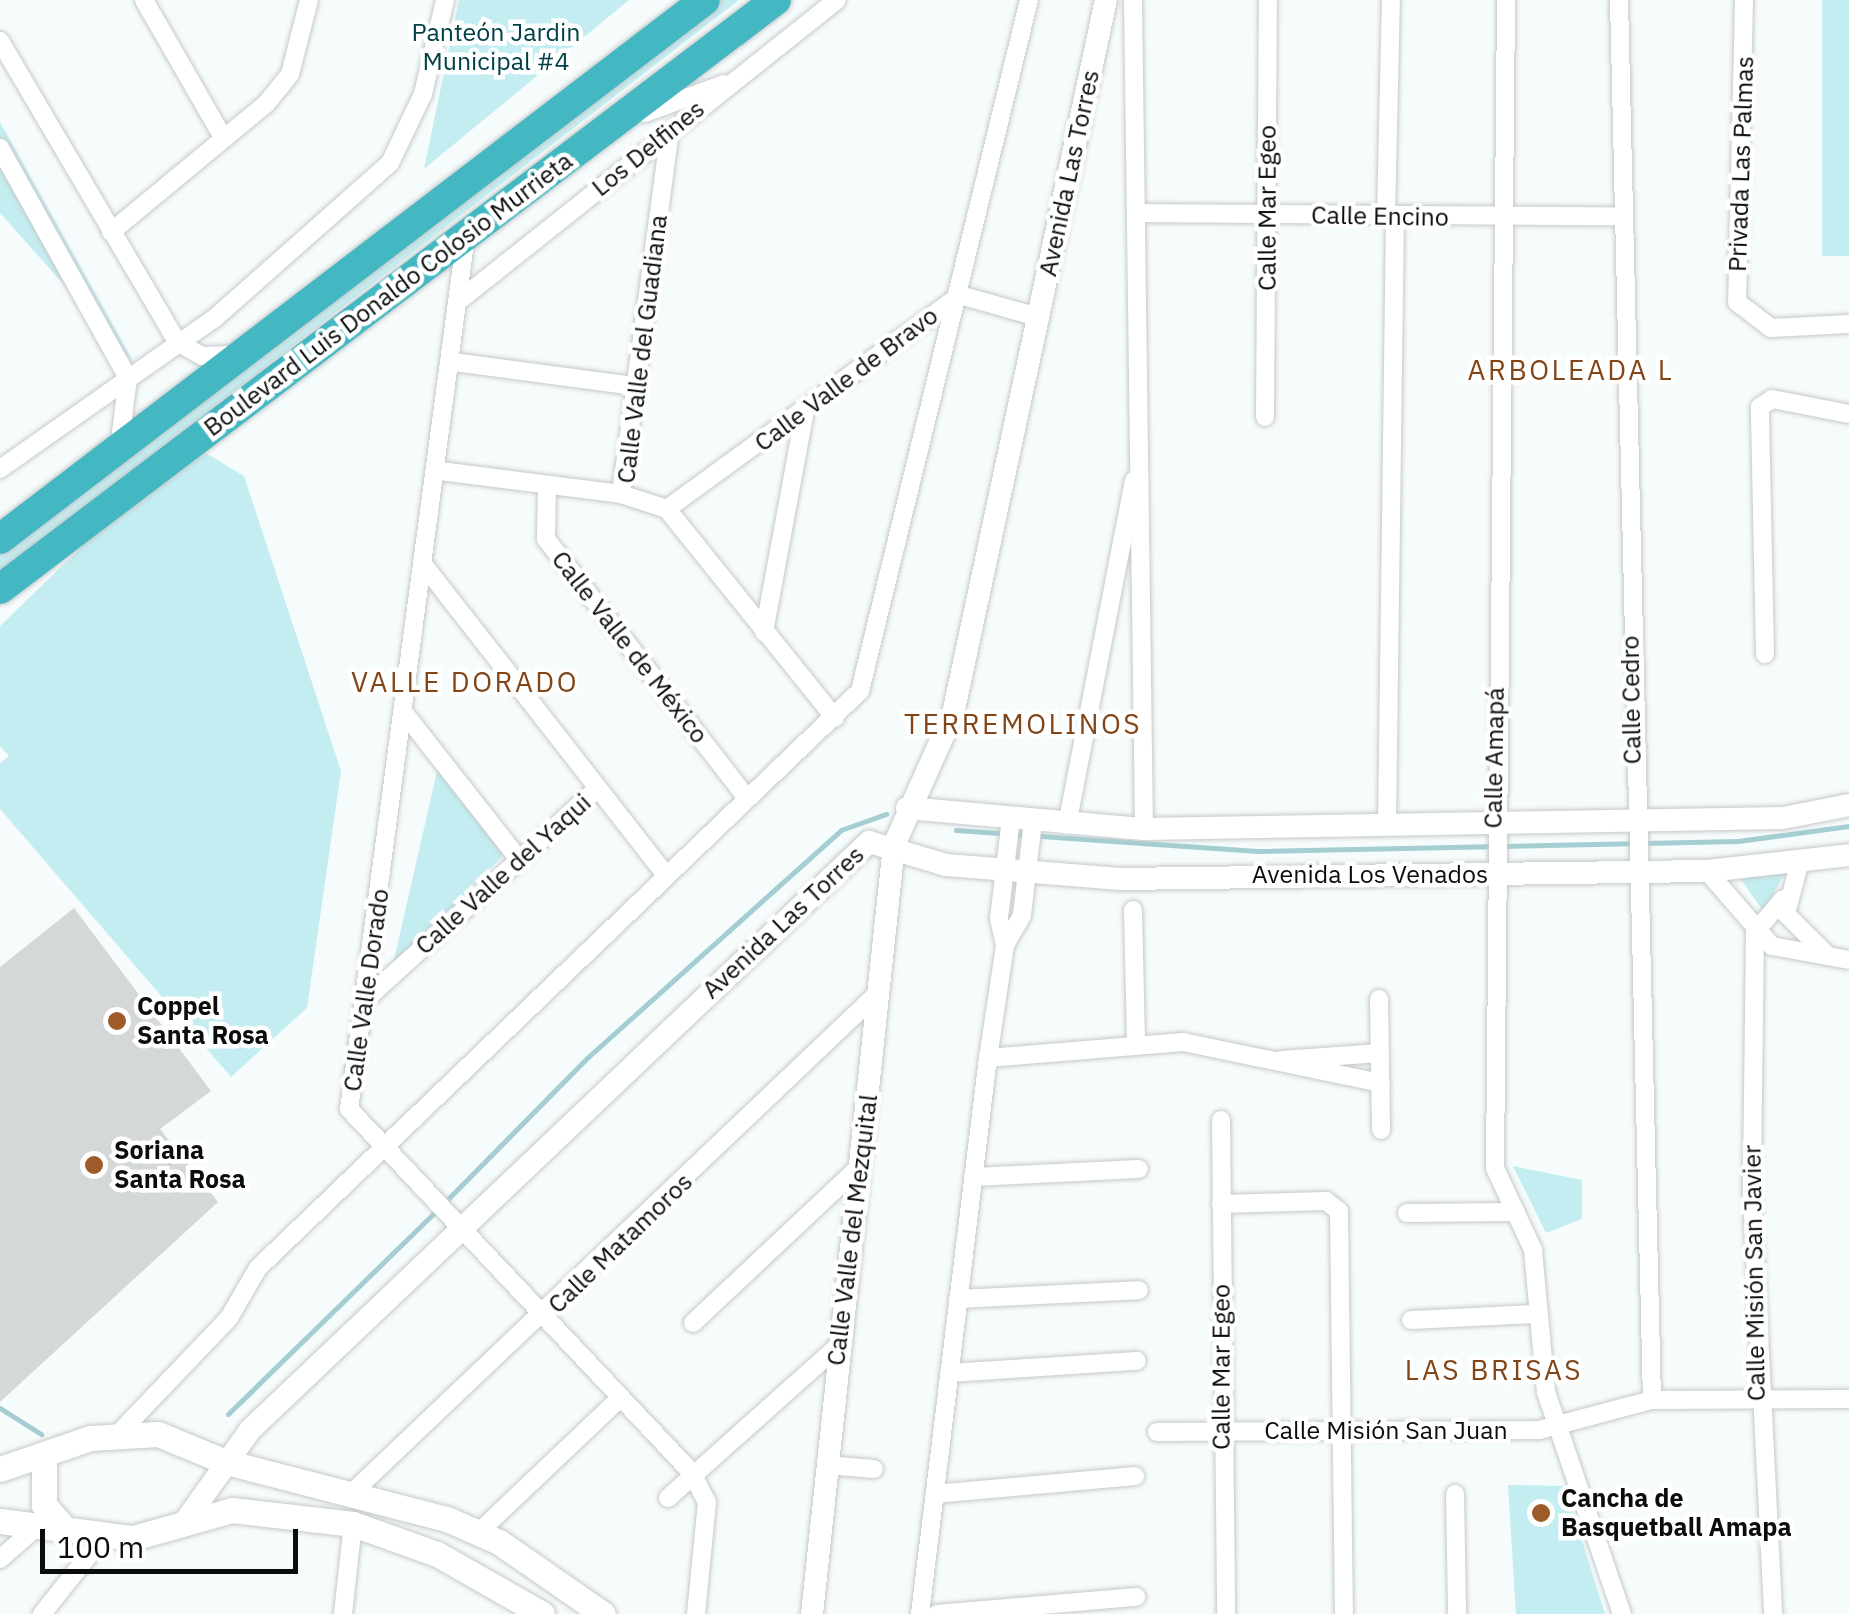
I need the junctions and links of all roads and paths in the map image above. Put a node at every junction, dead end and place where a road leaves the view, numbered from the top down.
1 (144, 0) edge
2 (309, 0) edge
3 (445, 0) edge
4 (704, 0) edge
5 (776, 0) edge
6 (837, 0) edge
7 (1029, 0) edge
8 (1106, 0) edge
9 (1133, 0) edge
10 (1268, 0) edge
11 (1391, 0) edge
12 (1506, 0) edge
13 (1618, 0) edge
14 (1744, 0) edge
15 (0, 41) edge
16 (730, 83) junction
17 (609, 130) junction
18 (670, 131) junction
19 (224, 139) junction
20 (0, 148) edge
21 (1138, 213) junction
22 (1268, 214) junction
23 (1622, 216) junction
24 (1390, 217) junction
25 (1504, 218) junction
26 (466, 230) junction
27 (111, 232) junction
28 (960, 296) junction
29 (462, 298) junction
30 (1038, 317) junction
31 (1849, 324) edge
32 (178, 342) junction
33 (249, 354) junction
34 (454, 362) junction
35 (128, 378) junction
36 (636, 386) junction
37 (806, 410) junction
38 (1849, 414) edge
39 (1265, 417) dead end
40 (1142, 440) junction
41 (119, 448) junction
42 (0, 470) edge
43 (440, 471) junction
44 (548, 486) junction
45 (621, 494) junction
46 (667, 510) junction
47 (0, 539) edge
48 (426, 568) junction
49 (0, 589) edge
50 (764, 632) junction
51 (1765, 654) dead end
52 (405, 714) junction
53 (835, 718) junction
54 (598, 788) junction
55 (747, 798) junction
56 (1849, 805) edge
57 (907, 808) junction
58 (1067, 824) junction
59 (1387, 826) junction
60 (1021, 827) junction
61 (1144, 830) junction
62 (894, 845) junction
63 (1635, 846) junction
64 (1493, 849) junction
65 (1849, 856) edge
66 (517, 857) junction
67 (1017, 864) junction
68 (1799, 866) junction
69 (1707, 871) junction
70 (665, 874) junction
71 (1783, 900) junction
72 (1133, 910) dead end
73 (1755, 932) junction
74 (1825, 954) junction
75 (1849, 960) edge
76 (880, 990) junction
77 (1379, 999) dead end
78 (364, 1001) junction
79 (1136, 1046) junction
80 (1380, 1053) junction
81 (988, 1058) junction
82 (1276, 1061) junction
83 (1380, 1083) junction
84 (1221, 1120) dead end
85 (1381, 1130) dead end
86 (383, 1148) junction
87 (859, 1167) junction
88 (1139, 1169) dead end
89 (973, 1177) junction
90 (1221, 1204) junction
91 (1516, 1212) junction
92 (1408, 1214) dead end
93 (457, 1224) junction
94 (1139, 1290) dead end
95 (958, 1300) junction
96 (1535, 1314) junction
97 (544, 1317) junction
98 (1411, 1320) dead end
99 (693, 1323) dead end
100 (839, 1346) junction
101 (1137, 1361) dead end
102 (950, 1374) junction
103 (620, 1398) junction
104 (1757, 1399) junction
105 (1849, 1399) edge
106 (1652, 1400) junction
107 (1556, 1419) junction
108 (1221, 1430) junction
109 (1338, 1430) junction
110 (122, 1431) junction
111 (1157, 1432) dead end
112 (44, 1457) junction
113 (226, 1462) junction
114 (827, 1466) junction
115 (0, 1469) edge
116 (874, 1469) dead end
117 (692, 1473) junction
118 (1136, 1476) dead end
119 (355, 1490) junction
120 (935, 1494) junction
121 (1456, 1494) dead end
122 (668, 1498) dead end
123 (0, 1521) edge
124 (184, 1522) junction
125 (52, 1524) junction
126 (353, 1524) junction
127 (478, 1532) junction
128 (104, 1536) junction
129 (0, 1560) edge
130 (1136, 1597) dead end
131 (42, 1614) edge
132 (343, 1614) edge
133 (542, 1614) edge
134 (603, 1614) edge
135 (696, 1614) edge
136 (812, 1614) edge
137 (920, 1614) edge
138 (937, 1614) edge
139 (1226, 1614) edge
140 (1344, 1614) edge
141 (1457, 1614) edge
142 (1622, 1614) edge
143 (1773, 1614) edge

1 - 19 street
2 - 19 street
3 - 32 street
4 - 33 highway, Boulevard Luis Donaldo Colosio Murrieta
5 - 17 highway, Boulevard Luis Donaldo Colosio Murrieta
6 - 16 street, Los Delfines
7 - 28 street
8 - 30 street, Avenida Las Torres
9 - 21 street
10 - 22 street, Calle Mar Egeo
11 - 24 street
12 - 25 street, Calle Amapá
13 - 23 street, Calle Cedro
14 - 31 street, Privada Las Palmas
15 - 27 street
16 - 17 street
16 - 18 street, Los Delfines
17 - 26 highway, Boulevard Luis Donaldo Colosio Murrieta
18 - 29 street, Los Delfines
18 - 36 street, Calle Valle del Guadiana
19 - 27 street
20 - 35 street
21 - 22 street, Calle Encino
21 - 40 street
22 - 24 street, Calle Encino
22 - 39 street, Calle Mar Egeo
23 - 25 street, Calle Encino
23 - 63 street, Calle Cedro
24 - 25 street, Calle Encino
24 - 59 street
25 - 64 street, Calle Amapá
26 - 29 street, Calle Valle Dorado
26 - 49 highway, Boulevard Luis Donaldo Colosio Murrieta
27 - 32 street
28 - 30 street, Calle Valle de Bravo
28 - 37 street, Calle Valle de Bravo
28 - 53 street
29 - 34 street, Calle Valle Dorado
30 - 57 street, Avenida Las Torres
32 - 33 street
32 - 35 street
33 - 41 highway, Boulevard Luis Donaldo Colosio Murrieta
34 - 36 street
34 - 43 street, Calle Valle Dorado
35 - 41 street
35 - 42 street
36 - 45 street, Calle Valle del Guadiana
37 - 46 street, Calle Valle de Bravo
37 - 50 street
38 - 51 street
40 - 58 street
40 - 61 street
41 - 47 highway, Boulevard Luis Donaldo Colosio Murrieta
43 - 44 street
43 - 48 street, Calle Valle Dorado
44 - 45 street
44 - 55 street, Calle Valle de México
45 - 46 street, Calle Valle del Guadiana
46 - 50 street, Calle Valle del Guadiana
48 - 52 street, Calle Valle Dorado
48 - 54 street
50 - 53 street, Calle Valle del Guadiana
52 - 66 street
52 - 78 street, Calle Valle Dorado
53 - 55 street
54 - 66 street, Calle Valle del Yaqui
54 - 70 street
55 - 70 street
56 - 63 street, Avenida Los Venados
57 - 60 street, Avenida Los Venados
57 - 62 street, Avenida Las Torres
58 - 60 street, Avenida Los Venados
58 - 61 street, Avenida Los Venados
59 - 61 street, Avenida Los Venados
59 - 64 street, Avenida Los Venados
60 - 67 street
62 - 67 street, Avenida Los Venados
62 - 76 street, Calle Valle del Mezquital
62 - 93 street, Avenida Las Torres
63 - 64 street, Avenida Los Venados
63 - 64 street, Avenida Los Venados
63 - 69 street, Avenida Los Venados
63 - 106 street, Calle Cedro
64 - 67 street, Avenida Los Venados
64 - 91 street, Calle Amapá
65 - 68 street, Avenida Los Venados
66 - 78 street, Calle Valle del Yaqui
67 - 81 street
68 - 69 street, Avenida Los Venados
68 - 71 street
69 - 73 street
70 - 86 street
71 - 73 street
71 - 74 street
72 - 79 street
73 - 74 street
73 - 104 street, Calle Misión San Javier
74 - 75 street
76 - 87 street, Calle Valle del Mezquital
76 - 97 street, Calle Matamoros
77 - 80 street
78 - 86 street, Calle Valle Dorado
79 - 81 street
79 - 82 street
80 - 82 street
80 - 83 street
81 - 89 street
82 - 83 street
83 - 85 street
84 - 90 street, Calle Mar Egeo
86 - 93 street, Calle Valle Dorado
86 - 110 street
87 - 99 street
87 - 100 street, Calle Valle del Mezquital
88 - 89 street
89 - 95 street
90 - 108 street, Calle Mar Egeo
90 - 109 street
91 - 92 street
91 - 96 street, Calle Amapá
93 - 97 street, Calle Valle Dorado
93 - 113 street, Avenida Las Torres
94 - 95 street
95 - 102 street
96 - 98 street
96 - 107 street, Calle Amapá
97 - 103 street, Calle Valle Dorado
97 - 119 street, Calle Matamoros
100 - 114 street, Calle Valle del Mezquital
100 - 117 street
101 - 102 street
102 - 120 street
103 - 117 street, Calle Valle Dorado
103 - 127 street
104 - 105 street, Calle Misión San Juan
104 - 106 street, Calle Misión San Juan
104 - 143 street, Calle Misión San Javier
106 - 107 street, Calle Misión San Juan
107 - 109 street, Calle Misión San Juan
107 - 142 street, Calle Amapá
108 - 109 street, Calle Misión San Juan
108 - 111 street, Calle Misión San Juan
108 - 139 street, Calle Mar Egeo
109 - 140 street
110 - 112 main road
110 - 113 main road
112 - 115 main road
112 - 125 main road
113 - 119 main road
113 - 124 street, Avenida Las Torres
114 - 116 street
114 - 136 street, Calle Valle del Mezquital
117 - 122 street
117 - 135 street, Calle Valle Dorado
118 - 120 street
119 - 127 main road
120 - 137 street
121 - 141 street
123 - 125 main road
124 - 126 main road
124 - 128 main road
125 - 128 main road
125 - 129 street
126 - 132 street
126 - 133 main road
127 - 134 main road
128 - 131 street
130 - 138 street

